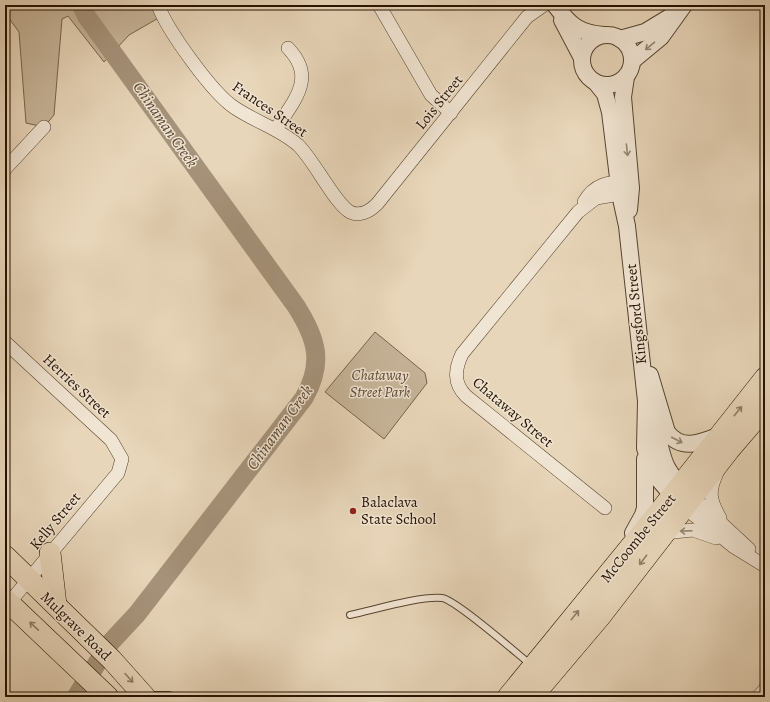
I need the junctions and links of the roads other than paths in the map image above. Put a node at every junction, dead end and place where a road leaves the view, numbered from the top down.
1 (158, 5) edge
2 (379, 5) edge
3 (544, 5) edge
4 (554, 5) edge
5 (683, 6) edge
6 (604, 35) junction
7 (620, 39) junction
8 (288, 48) dead end
9 (582, 58) junction
10 (632, 61) junction
11 (626, 77) junction
12 (597, 84) junction
13 (451, 113) junction
14 (44, 127) dead end
15 (276, 129) junction
16 (5, 169) edge
17 (623, 188) junction
18 (357, 214) joint
19 (639, 341) junction
20 (5, 342) edge
21 (765, 378) edge
22 (646, 401) junction
23 (765, 408) edge
24 (723, 443) junction
25 (645, 448) junction
26 (122, 459) joint
27 (682, 497) junction
28 (605, 508) dead end
29 (724, 525) junction
30 (664, 533) junction
31 (734, 547) junction
32 (50, 553) junction
33 (5, 556) edge
34 (765, 565) edge
35 (28, 579) junction
36 (596, 590) junction
37 (7, 601) edge
38 (56, 606) junction
39 (350, 615) dead end
40 (599, 618) junction
41 (576, 634) dead end
42 (537, 667) junction
43 (765, 689) edge
44 (103, 692) edge
45 (144, 696) edge
46 (175, 697) edge
47 (508, 697) edge
48 (532, 697) edge
49 (758, 697) edge

1 - 15 street, Frances Street
2 - 13 street
3 - 13 street, Lois Street
4 - 6 street
4 - 9 street
5 - 7 street
5 -> 10 street
6 - 7 street
6 - 9 street
7 - 10 street
8 - 15 street
9 - 12 street
10 - 11 street
11 - 12 street
11 -> 17 street, Kingsford Street
12 - 17 street, Kingsford Street
13 - 18 street, Lois Street
14 - 16 street
15 - 18 street, Frances Street
17 - 19 street, Kingsford Street
17 - 28 street, Chataway Street
19 - 22 street, Kingsford Street
19 -> 24 street
20 - 26 street, Herries Street
24 -> 21 main road, McCoombe Street
22 - 25 street, Kingsford Street
22 - 27 street, Kingsford Street
23 - 24 main road, McCoombe Street
24 - 27 main road, McCoombe Street
24 - 29 street
25 - 27 street, Kingsford Street
25 - 36 street
26 - 32 street, Kelly Street
27 - 29 street
27 - 30 main road, McCoombe Street
27 - 31 street
27 - 36 main road, McCoombe Street
29 - 34 street
31 -> 30 street
30 -> 40 main road, McCoombe Street
31 - 34 street
32 - 35 street, Kelly Street
32 - 38 main road
33 - 35 main road, Mulgrave Road
35 - 37 street, Kelly Street
35 - 38 main road, Mulgrave Road
42 -> 36 main road, McCoombe Street
44 -> 37 main road, Mulgrave Road
38 -> 45 main road, Mulgrave Road
39 - 42 lane
40 - 41 lane
40 - 48 main road, McCoombe Street
42 - 47 main road, McCoombe Street
43 - 49 street
45 - 46 lane

